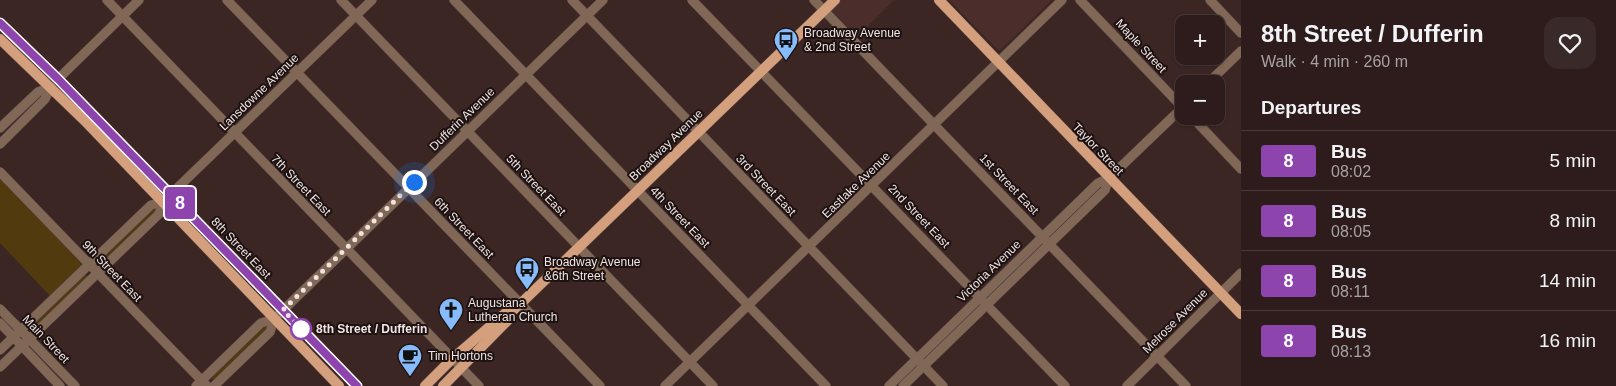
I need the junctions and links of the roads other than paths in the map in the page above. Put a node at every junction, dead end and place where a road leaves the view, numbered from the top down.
1 (107, 0) edge
2 (139, 0) edge
3 (227, 0) edge
4 (341, 0) edge
5 (372, 0) edge
6 (454, 0) edge
7 (572, 0) edge
8 (603, 0) edge
9 (692, 0) edge
10 (814, 0) edge
11 (835, 0) edge
12 (938, 0) edge
13 (1062, 0) edge
14 (1080, 0) edge
15 (1210, 0) edge
16 (824, 11) junction
17 (356, 15) junction
18 (122, 16) junction
19 (587, 16) junction
20 (0, 23) edge
21 (1241, 33) edge
22 (0, 38) edge
23 (1241, 51) edge
24 (999, 63) junction
25 (762, 71) junction
26 (297, 72) junction
27 (526, 74) junction
28 (1216, 75) edge
29 (58, 79) junction
30 (51, 87) junction
31 (1175, 100) edge
32 (1175, 116) edge
33 (935, 125) junction
34 (1199, 125) edge
35 (0, 128) edge
36 (467, 131) junction
37 (698, 132) junction
38 (234, 133) junction
39 (0, 144) edge
40 (1241, 169) edge
41 (0, 172) edge
42 (1109, 178) junction
43 (872, 186) junction
44 (408, 188) junction
45 (638, 190) junction
46 (171, 194) junction
47 (163, 202) junction
48 (1043, 236) junction
49 (1050, 244) junction
50 (579, 247) junction
51 (809, 247) junction
52 (345, 249) junction
53 (90, 264) junction
54 (98, 273) junction
55 (1241, 274) edge
56 (1221, 293) junction
57 (980, 297) junction
58 (987, 305) junction
59 (517, 306) junction
60 (749, 306) junction
61 (0, 308) edge
62 (283, 310) junction
63 (1241, 314) edge
64 (274, 318) junction
65 (0, 323) edge
66 (21, 330) junction
67 (13, 337) junction
68 (30, 339) junction
69 (22, 346) junction
70 (0, 350) edge
71 (1157, 356) junction
72 (452, 359) junction
73 (917, 359) junction
74 (690, 362) junction
75 (924, 366) junction
76 (0, 367) edge
77 (462, 368) junction
78 (201, 384) edge
79 (60, 386) edge
80 (75, 386) edge
81 (214, 386) edge
82 (339, 386) edge
83 (356, 386) edge
84 (425, 386) edge
85 (443, 386) edge
86 (478, 386) edge
87 (600, 386) edge
88 (665, 386) edge
89 (713, 386) edge
90 (826, 386) edge
91 (889, 386) edge
92 (903, 386) edge
93 (943, 386) edge
94 (1065, 386) edge
95 (1127, 386) edge
96 (1186, 386) edge

1 - 18 street, 7th Street East
2 - 18 street
3 - 26 street, 6th Street East
4 - 17 street, 5th Street East
5 - 17 street, Lansdowne Avenue
6 - 27 street, 4th Street East
7 - 19 street, 3rd Street East
8 - 19 street, Dufferin Avenue
9 - 25 street, 2nd Street East
10 - 16 street, 1st Street East
11 - 16 main road, Broadway Avenue
12 - 24 main road, Taylor Street
13 - 24 street, Eastlake Avenue
14 - 31 street, Maple Street
15 - 21 street
16 - 25 main road, Broadway Avenue
16 - 33 street, 1st Street East
17 - 26 street, Lansdowne Avenue
17 - 36 street, 5th Street East
18 - 29 street
18 - 38 street, 7th Street East
19 - 27 street, Dufferin Avenue
19 - 37 street, 3rd Street East
20 - 29 main road, 8th Street East
22 - 30 main road, 8th Street East
23 - 28 street
24 - 33 street, Eastlake Avenue
24 - 42 main road, Taylor Street
25 - 37 main road, Broadway Avenue
25 - 43 street, 2nd Street East
26 - 38 street, Lansdowne Avenue
26 - 44 street, 6th Street East
27 - 36 street, Dufferin Avenue
27 - 45 street, 4th Street East
29 - 46 main road, 8th Street East
30 - 35 street
30 - 39 street
30 - 47 main road, 8th Street East
32 - 42 street, Victoria Avenue
33 - 43 street, Eastlake Avenue
33 - 48 street, 1st Street East
34 - 40 street
36 - 44 street, Dufferin Avenue
36 - 50 street, 5th Street East
37 - 45 main road, Broadway Avenue
37 - 51 street, 3rd Street East
38 - 46 street, Lansdowne Avenue
38 - 52 street, 7th Street East
41 - 53 street, 9th Street East
42 - 48 street, Victoria Avenue
42 - 49 street, Victoria Avenue
42 - 56 main road, Taylor Street
43 - 51 street, Eastlake Avenue
43 - 57 street, 2nd Street East
44 - 52 street, Dufferin Avenue
44 - 59 street, 6th Street East
45 - 50 main road, Broadway Avenue
45 - 60 street, 4th Street East
46 - 47 street, Lansdowne Avenue
46 - 62 main road, 8th Street East
47 - 53 street, Lansdowne Avenue
47 - 54 street, Lansdowne Avenue
47 - 64 main road, 8th Street East
48 - 49 street, 1st Street East
48 - 57 street, Victoria Avenue
49 - 58 street, Victoria Avenue
49 - 71 street, 1st Street East
50 - 59 main road, Broadway Avenue
50 - 74 street, 5th Street East
51 - 60 street, Eastlake Avenue
51 - 73 street, 3rd Street East
52 - 62 street, Dufferin Avenue
52 - 72 street, 7th Street East
53 - 54 street, 9th Street East
53 - 66 street, Lansdowne Avenue
54 - 68 street, Lansdowne Avenue
54 - 78 street, 9th Street East
55 - 56 street, Melrose Avenue
56 - 63 main road, Taylor Street
56 - 71 street, Melrose Avenue
57 - 58 street, 2nd Street East
57 - 73 street, Victoria Avenue
58 - 75 street, Victoria Avenue
58 - 94 street, 2nd Street East
59 - 72 main road, Broadway Avenue
59 - 77 main road, Broadway Avenue
59 - 87 street, 6th Street East
60 - 74 street, Eastlake Avenue
60 - 90 street, 4th Street East
61 - 66 street, Main Street
62 - 64 street, Dufferin Avenue
62 - 83 main road, 8th Street East
64 - 78 street, Dufferin Avenue
64 - 81 street, Dufferin Avenue
64 - 82 main road, 8th Street East
65 - 67 street, Main Street
66 - 67 street, Lansdowne Avenue
66 - 68 street, Main Street
67 - 69 street, Main Street
67 - 70 street, Lansdowne Avenue
68 - 69 street, Lansdowne Avenue
68 - 80 street, Main Street
69 - 76 street, Lansdowne Avenue
69 - 79 street, Main Street
71 - 95 street, Melrose Avenue
71 - 96 street, 1st Street East
72 - 77 street, 7th Street East
72 - 84 main road, Broadway Avenue
73 - 75 street, 3rd Street East
73 - 91 street, Victoria Avenue
74 - 88 street, Eastlake Avenue
74 - 89 street, 5th Street East
75 - 92 street, Victoria Avenue
75 - 93 street, 3rd Street East
77 - 85 main road, Broadway Avenue
77 - 86 street, 7th Street East

